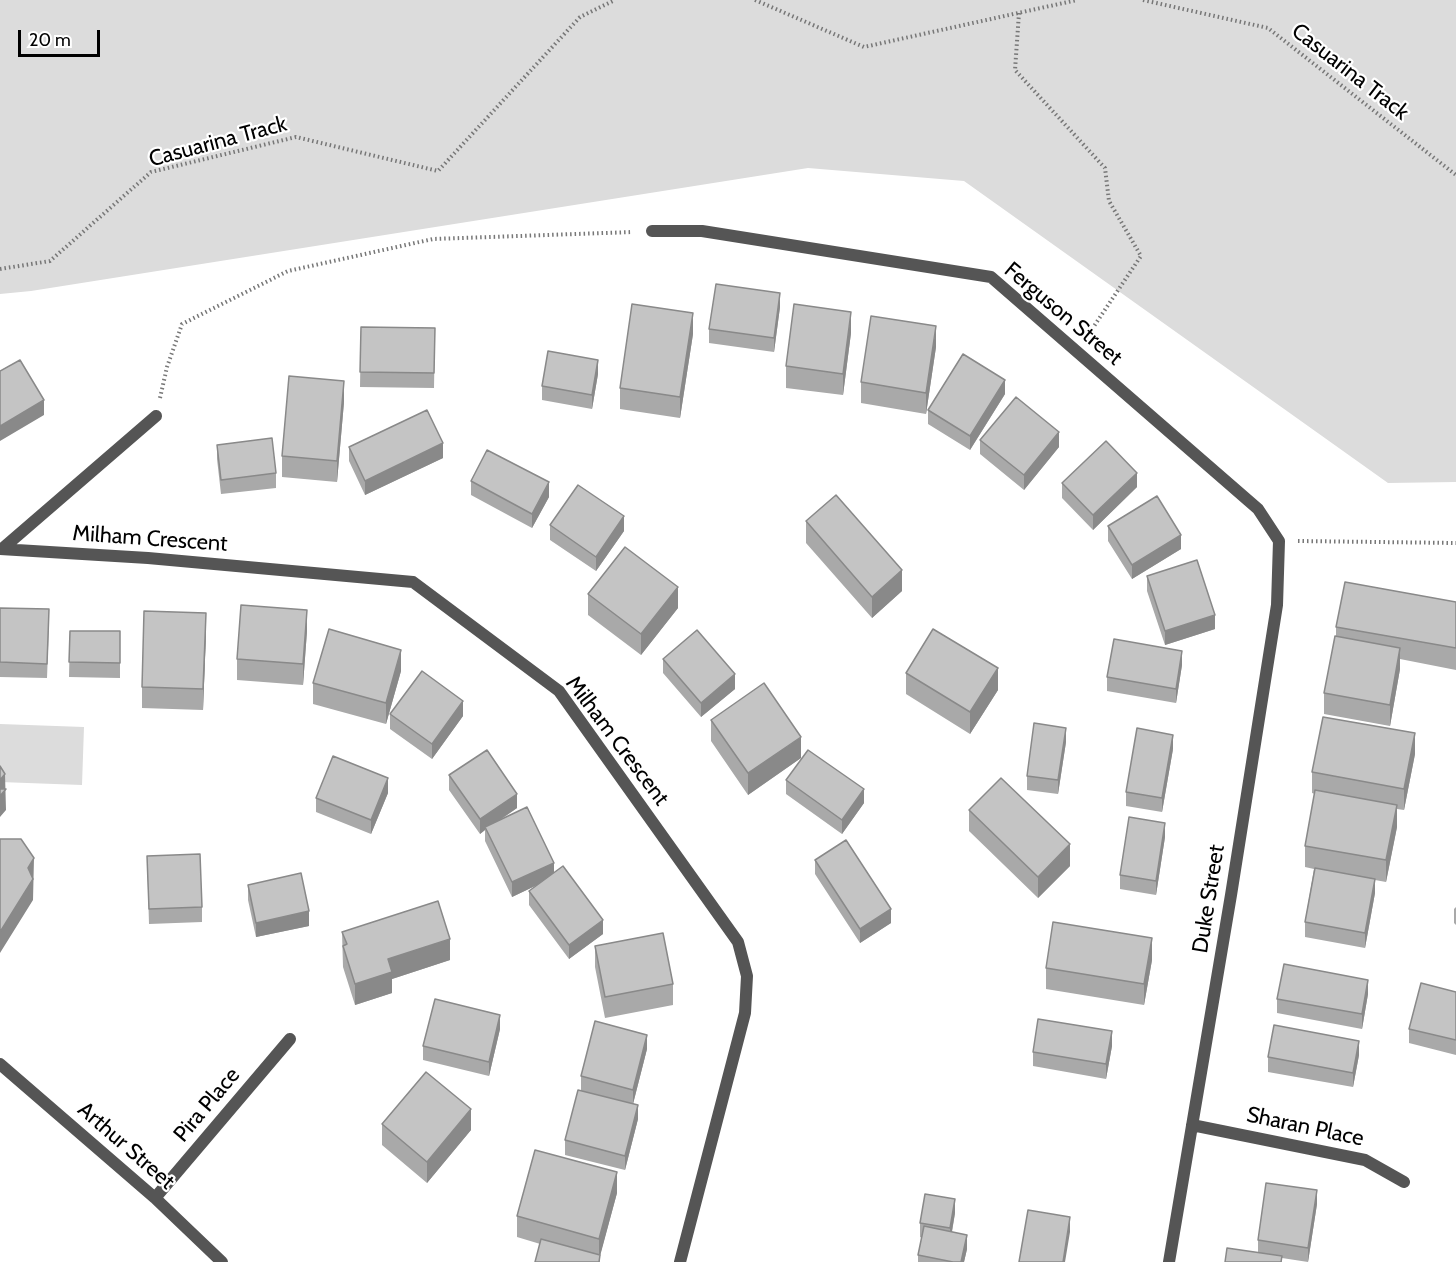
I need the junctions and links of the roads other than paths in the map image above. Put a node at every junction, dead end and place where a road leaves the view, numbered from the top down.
1 (652, 231) road end
2 (156, 416) road end
3 (1279, 541) joint
4 (1, 549) edge
5 (290, 1039) dead end
6 (0, 1064) edge
7 (1192, 1125) junction
8 (1404, 1182) dead end
9 (155, 1198) junction
10 (222, 1262) edge
11 (680, 1262) edge
12 (1169, 1262) edge

1 - 3 street, Ferguson Street
2 - 4 street
3 - 7 street, Duke Street
4 - 11 street, Milham Crescent
5 - 9 street, Pira Place
6 - 9 street, Arthur Street
7 - 8 street, Sharan Place
7 - 12 street, Duke Street
9 - 10 street, Arthur Street

